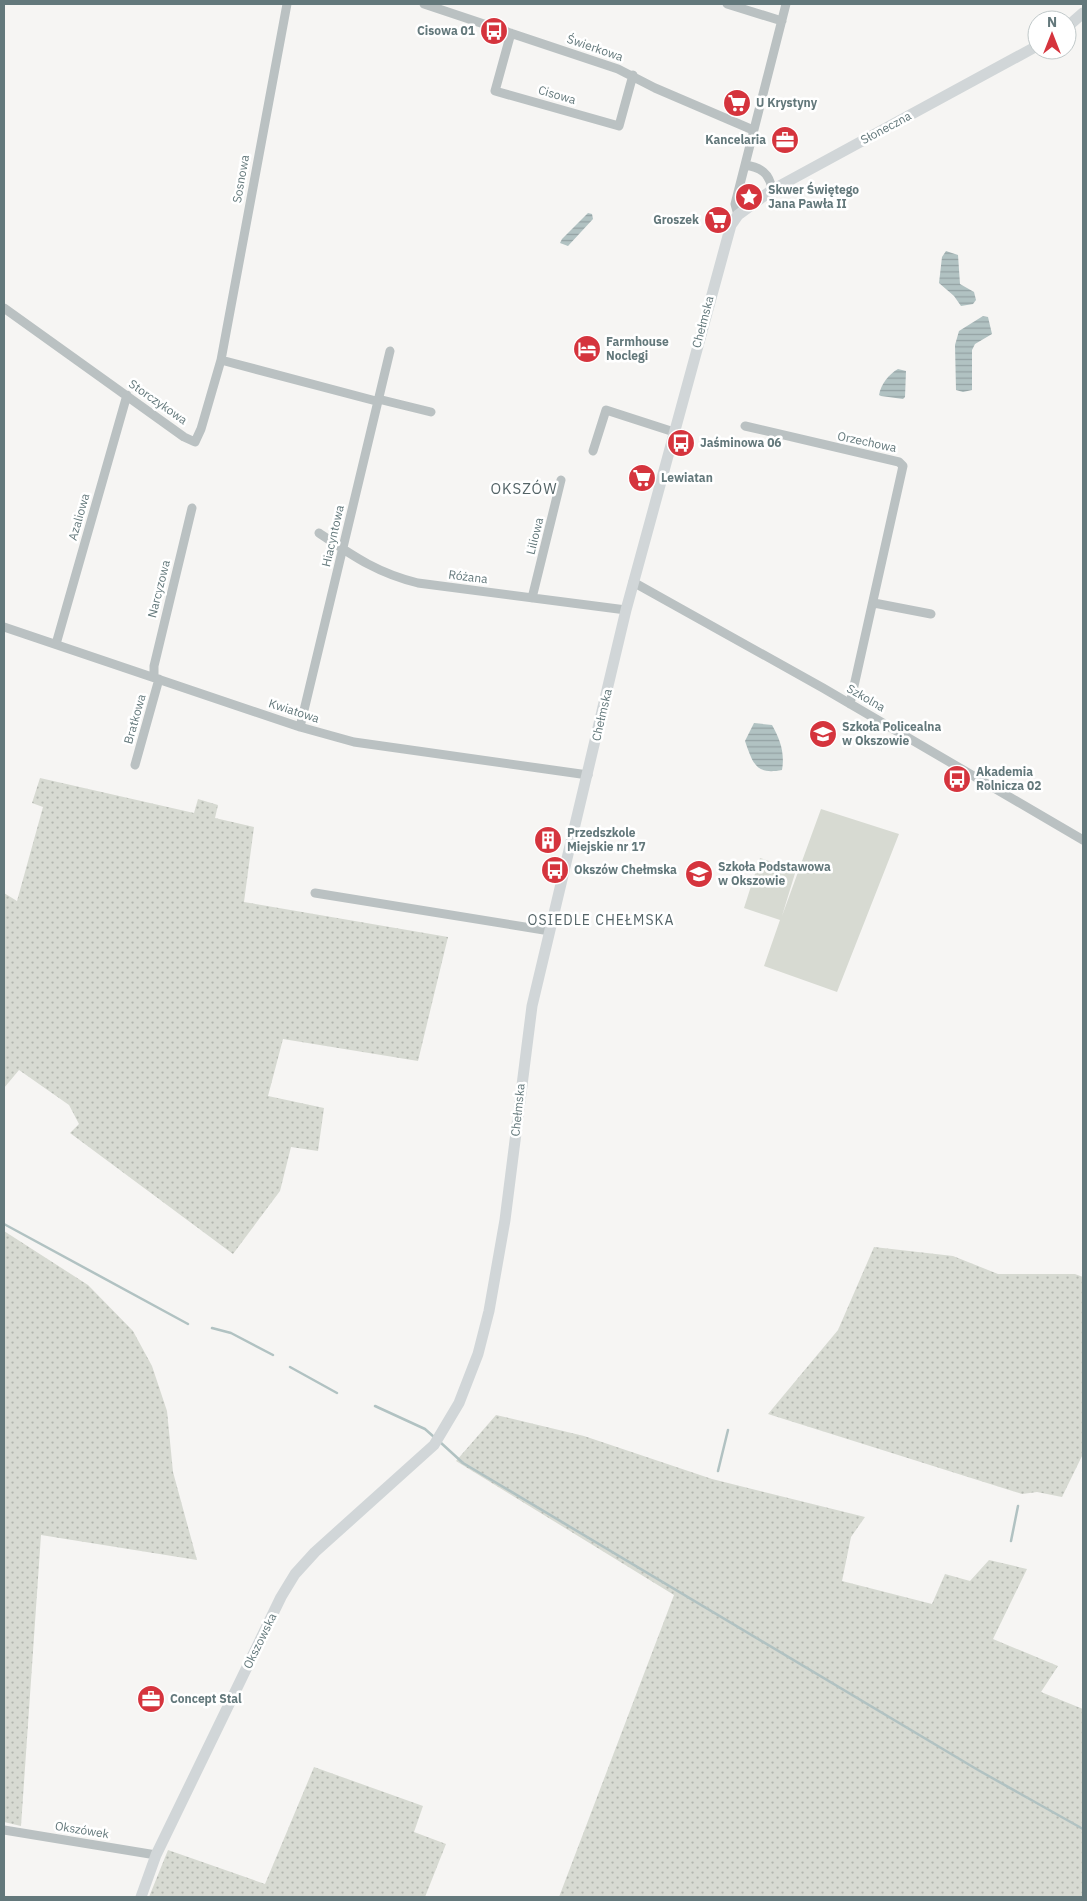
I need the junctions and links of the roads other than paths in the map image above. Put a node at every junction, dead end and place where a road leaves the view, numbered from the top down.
1 (287, 4) edge
2 (424, 4) edge
3 (727, 4) edge
4 (786, 4) edge
5 (782, 21) junction
6 (512, 33) junction
7 (1027, 51) edge
8 (633, 75) junction
9 (753, 130) junction
10 (744, 165) junction
11 (772, 190) junction
12 (738, 215) junction
13 (4, 308) edge
14 (390, 350) dead end
15 (221, 360) junction
16 (127, 395) junction
17 (377, 400) junction
18 (431, 412) dead end
19 (745, 426) dead end
20 (674, 432) junction
21 (593, 450) dead end
22 (561, 480) dead end
23 (192, 508) dead end
24 (319, 533) dead end
25 (344, 550) junction
26 (633, 582) junction
27 (532, 598) junction
28 (874, 603) junction
29 (626, 610) junction
30 (931, 614) dead end
31 (4, 627) edge
32 (56, 644) junction
33 (156, 678) junction
34 (850, 704) junction
35 (300, 727) junction
36 (135, 765) dead end
37 (588, 775) junction
38 (1083, 840) edge
39 (315, 893) dead end
40 (550, 930) junction
41 (444, 1431) joint
42 (4, 1830) edge
43 (156, 1855) junction
44 (140, 1897) edge

1 - 15 street, Sosnowa
2 - 6 street, Świerkowa
3 - 5 street
4 - 5 street, Chełmska
5 - 9 street, Chełmska
6 - 8 street, Świerkowa
6 - 8 street, Cisowa
7 - 11 main road, Słoneczna
8 - 9 street, Świerkowa
9 - 10 street, Chełmska
10 - 11 street
10 - 12 street, Chełmska
11 - 12 main road, Słoneczna
12 - 20 main road, Chełmska
13 - 16 street, Storczykowa
14 - 17 street, Hiacyntowa
15 - 16 street, Storczykowa
15 - 17 street
16 - 32 street, Azaliowa
17 - 18 street
17 - 25 street, Hiacyntowa
19 - 28 street, Orzechowa
20 - 21 street
20 - 26 main road, Chełmska
22 - 27 street, Liliowa
23 - 33 street, Narcyzowa
24 - 25 street, Różana
25 - 27 street, Różana
25 - 35 street, Hiacyntowa
26 - 29 main road, Chełmska
26 - 34 street, Szkolna
27 - 29 street, Różana
28 - 30 street
28 - 34 street, Orzechowa
29 - 37 main road, Chełmska
31 - 32 street, Kwiatowa
32 - 33 street, Kwiatowa
33 - 35 street, Kwiatowa
33 - 36 street, Bratkowa
34 - 38 street, Szkolna
35 - 37 street, Kwiatowa
37 - 40 main road, Chełmska
39 - 40 street
40 - 41 main road, Chełmska
41 - 43 main road, Okszowska
42 - 43 street, Okszówek
43 - 44 main road, Okszowska

